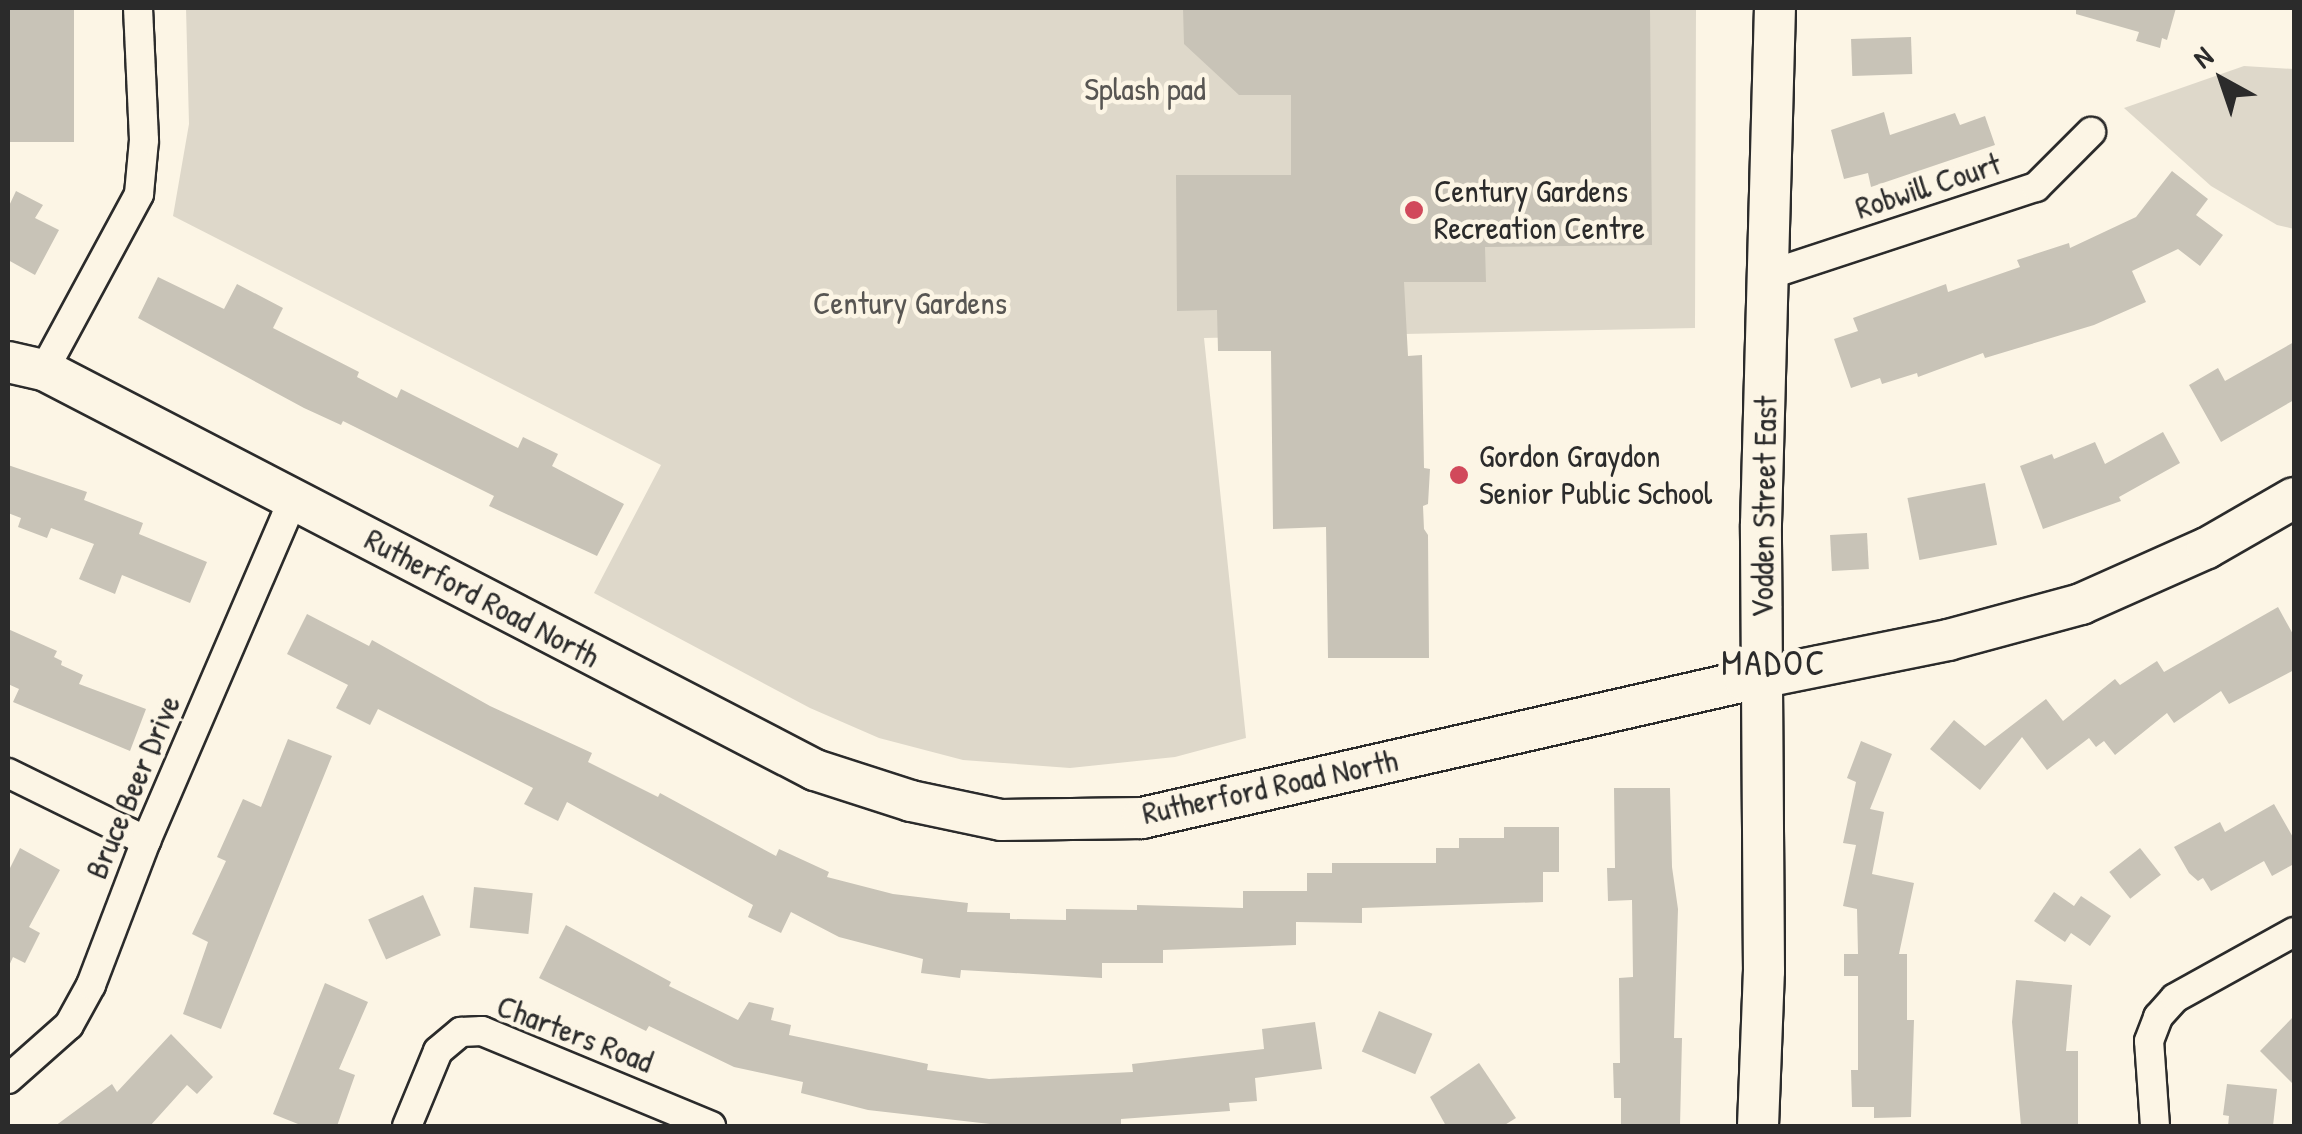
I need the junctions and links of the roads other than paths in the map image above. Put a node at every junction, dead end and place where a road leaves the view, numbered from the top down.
1 (138, 8) edge
2 (1775, 8) edge
3 (2090, 132) dead end
4 (1768, 274) junction
5 (26, 366) edge
6 (2294, 498) edge
7 (294, 500) junction
8 (1763, 679) junction
9 (8, 773) edge
10 (146, 841) junction
11 (2294, 932) edge
12 (8, 1079) edge
13 (407, 1126) edge
14 (711, 1126) edge
15 (1758, 1126) edge
16 (2155, 1126) edge

1 - 5 street
2 - 4 street, Vodden Street East
3 - 4 street, Robwill Court
4 - 8 street, Vodden Street East
5 - 7 street, Rutherford Road North
6 - 8 street, Rutherford Road North
7 - 8 street, Rutherford Road North
7 - 10 street, Bruce Beer Drive
8 - 15 street, Vodden Street East
9 - 10 street
10 - 12 street, Bruce Beer Drive
11 - 16 street
13 - 14 street, Charters Road

